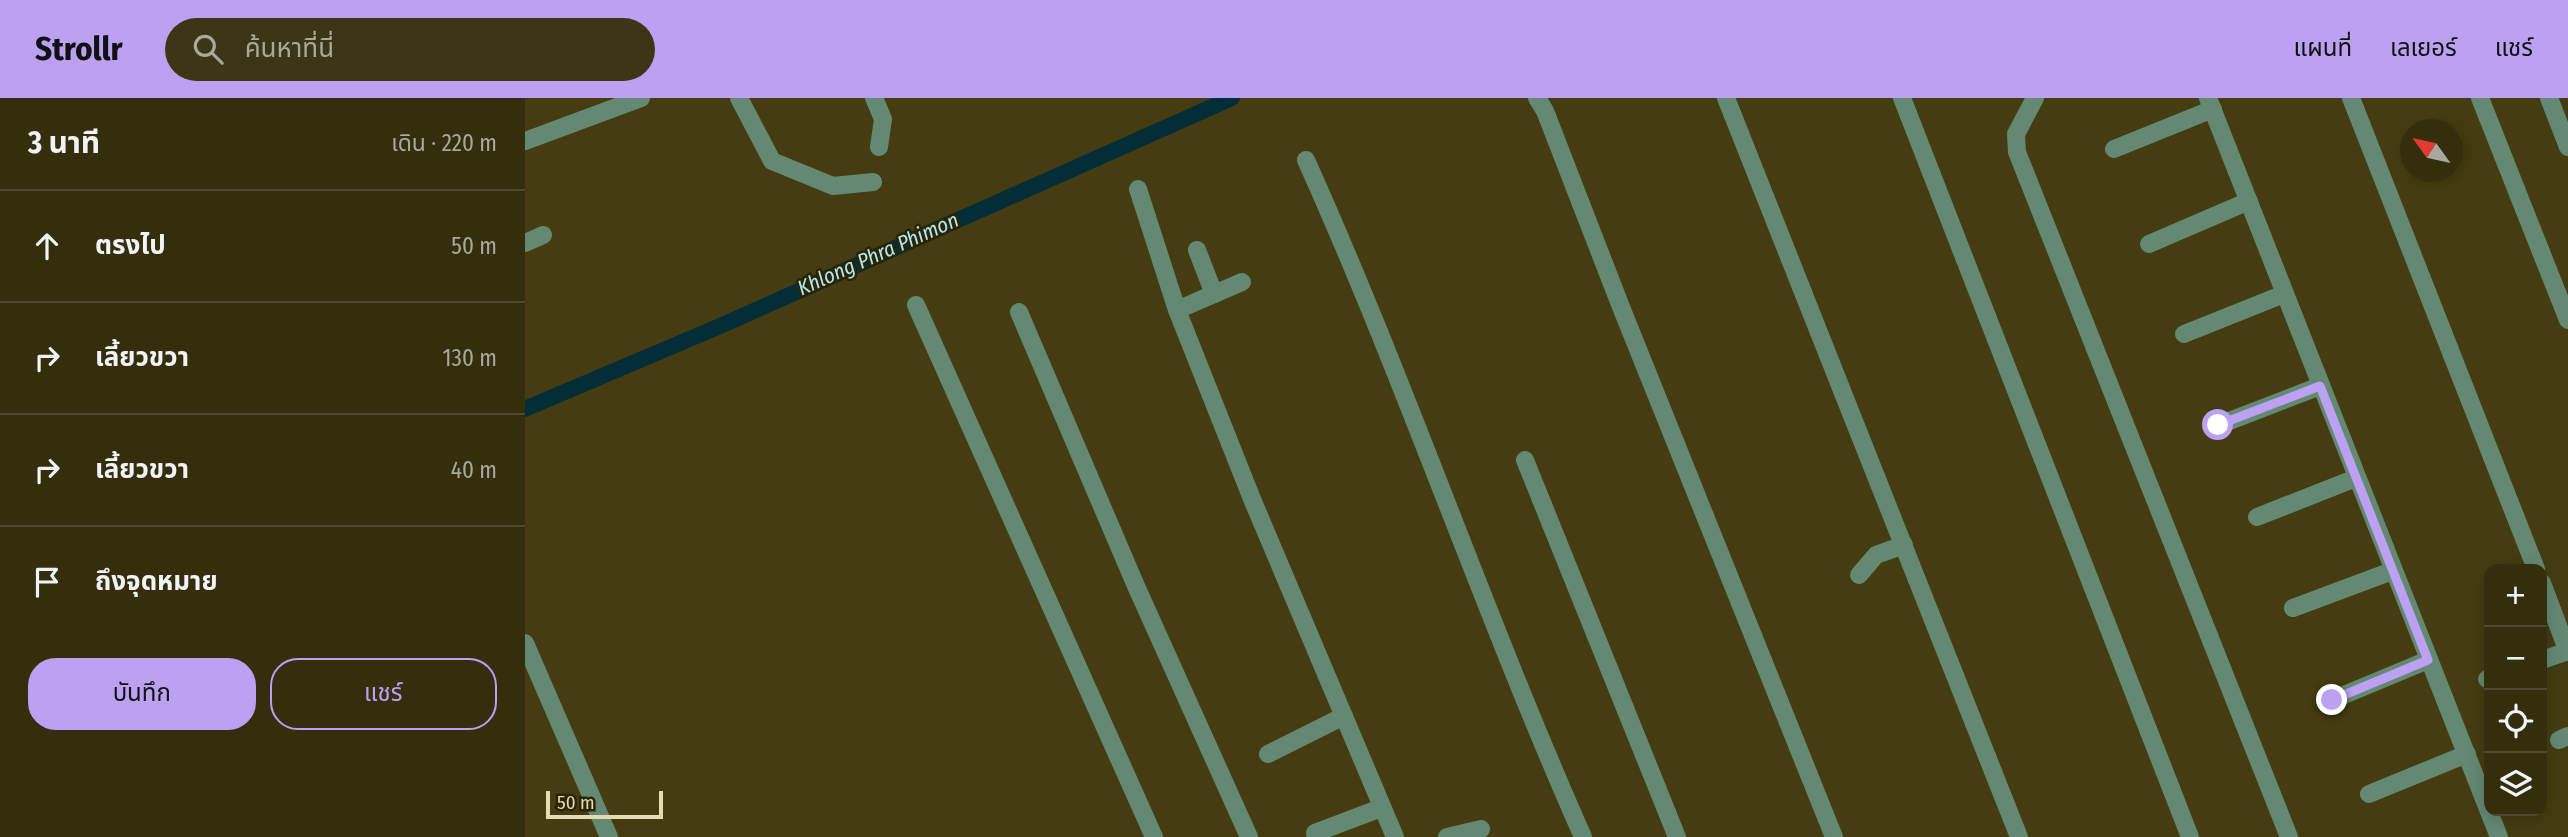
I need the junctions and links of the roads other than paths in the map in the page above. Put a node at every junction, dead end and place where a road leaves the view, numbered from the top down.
1 (641, 98) edge
2 (739, 98) edge
3 (874, 98) edge
4 (1537, 98) edge
5 (1726, 98) edge
6 (1902, 98) edge
7 (2035, 98) edge
8 (2351, 98) edge
9 (2480, 98) edge
10 (2549, 98) edge
11 (2211, 104) edge
12 (525, 141) edge
13 (879, 147) dead end
14 (2568, 147) edge
15 (2114, 149) dead end
16 (1305, 160) dead end
17 (873, 182) dead end
18 (1138, 189) dead end
19 (2249, 201) junction
20 (543, 235) dead end
21 (525, 243) edge
22 (2149, 244) dead end
23 (1197, 250) dead end
24 (1242, 282) dead end
25 (1214, 294) junction
26 (2284, 294) junction
27 (916, 305) dead end
28 (1177, 310) junction
29 (1019, 313) dead end
30 (2568, 320) edge
31 (2184, 334) dead end
32 (2320, 386) junction
33 (2218, 425) dead end
34 (1525, 460) dead end
35 (2356, 478) junction
36 (2257, 517) dead end
37 (1904, 545) junction
38 (2534, 564) edge
39 (2392, 571) junction
40 (1859, 575) dead end
41 (2547, 596) edge
42 (2293, 608) dead end
43 (525, 643) edge
44 (2568, 651) edge
45 (2547, 658) edge
46 (2428, 660) junction
47 (2332, 700) dead end
48 (1344, 716) junction
49 (1268, 754) dead end
50 (2467, 754) junction
51 (2369, 794) dead end
52 (1381, 808) junction
53 (1481, 829) dead end
54 (1315, 833) dead end
55 (609, 837) edge
56 (1154, 837) edge
57 (1249, 837) edge
58 (1395, 837) edge
59 (1447, 837) edge
60 (1583, 837) edge
61 (1677, 837) edge
62 (1834, 837) edge
63 (2019, 837) edge
64 (2190, 837) edge
65 (2288, 837) edge
66 (2499, 837) edge

1 - 12 street
2 - 17 street
3 - 13 street
4 - 62 street
5 - 37 street
6 - 64 street
7 - 65 street
8 - 38 street
9 - 30 street
10 - 14 street
11 - 15 street
11 - 19 street
16 - 60 street
18 - 28 street
19 - 22 street
19 - 26 street
20 - 21 street
23 - 25 street
24 - 25 street
25 - 28 street
26 - 31 street
26 - 32 street
27 - 56 street
28 - 48 street
29 - 57 street
32 - 33 street
32 - 35 street
34 - 61 street
35 - 36 street
35 - 39 street
37 - 40 street
37 - 63 street
39 - 42 street
39 - 46 street
41 - 44 street
43 - 55 street
44 - 45 street
46 - 47 street
46 - 50 street
48 - 49 street
48 - 52 street
50 - 51 street
50 - 66 street
52 - 54 street
52 - 58 street
53 - 59 street

